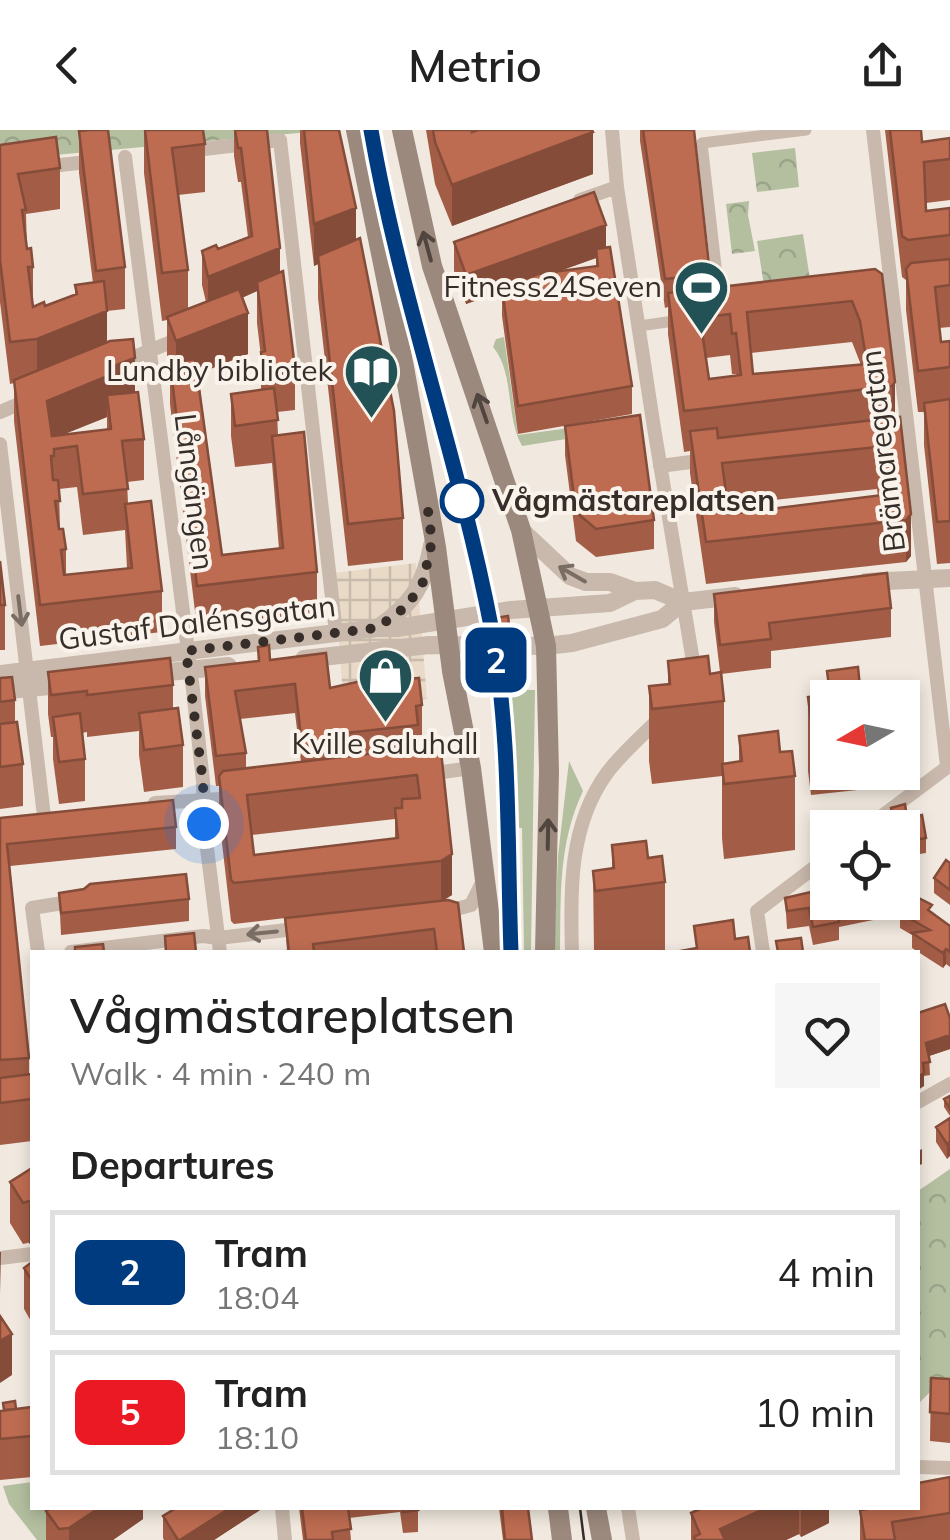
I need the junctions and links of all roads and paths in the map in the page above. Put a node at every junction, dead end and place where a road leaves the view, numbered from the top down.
1 (356, 130) edge
2 (402, 130) edge
3 (612, 130) edge
4 (806, 130) edge
5 (873, 130) edge
6 (180, 152) edge
7 (143, 156) edge
8 (125, 158) junction
9 (34, 168) edge
10 (617, 186) junction
11 (561, 207) edge
12 (297, 290) junction
13 (912, 292) edge
14 (894, 294) junction
15 (874, 296) edge
16 (280, 297) edge
17 (721, 315) edge
18 (688, 319) edge
19 (639, 326) junction
20 (195, 333) edge
21 (149, 352) junction
22 (99, 372) edge
23 (50, 392) edge
24 (0, 412) edge
25 (916, 435) junction
26 (890, 438) edge
27 (0, 444) edge
28 (718, 459) edge
29 (660, 466) junction
30 (521, 530) junction
31 (432, 541) junction
32 (926, 578) junction
33 (950, 578) edge
34 (854, 584) edge
35 (636, 591) junction
36 (757, 594) edge
37 (683, 602) junction
38 (540, 608) junction
39 (446, 618) junction
40 (377, 628) junction
41 (336, 633) junction
42 (448, 645) junction
43 (546, 646) junction
44 (188, 660) junction
45 (286, 660) edge
46 (249, 664) edge
47 (0, 674) edge
48 (28, 680) junction
49 (0, 691) edge
50 (682, 692) edge
51 (672, 704) edge
52 (948, 766) edge
53 (471, 768) junction
54 (409, 777) edge
55 (252, 797) edge
56 (204, 801) junction
57 (139, 805) edge
58 (890, 810) edge
59 (63, 814) edge
60 (810, 872) edge
61 (486, 877) junction
62 (82, 900) edge
63 (425, 914) edge
64 (315, 927) edge
65 (219, 945) edge
66 (38, 950) edge
67 (88, 950) edge
68 (494, 950) edge
69 (545, 950) edge
70 (572, 950) edge
71 (763, 950) edge
72 (950, 1084) edge
73 (920, 1101) edge
74 (30, 1254) edge
75 (0, 1258) edge
76 (920, 1466) edge
77 (950, 1468) edge
78 (282, 1510) edge
79 (558, 1510) edge
80 (596, 1510) edge
81 (628, 1510) edge
82 (286, 1540) edge
83 (562, 1540) edge
84 (602, 1540) edge
85 (632, 1540) edge

1 - 31 main road
30 -> 2 main road
3 - 10 street
4 - 17 street
5 - 14 street, Brämaregatan
6 - 12 street
7 - 8 street
8 - 9 street
8 - 21 street, Långängen
10 - 11 street
10 - 19 street
12 - 16 street
12 - 41 street
13 - 14 street
14 - 15 street
14 - 25 street, Brämaregatan
18 - 19 street
19 - 29 street
20 - 21 street
21 - 22 street
21 - 44 street, Långängen
23 - 24 street
25 - 26 street
25 - 32 street, Brämaregatan
27 -> 48 street
28 - 29 street
29 - 37 street
35 -> 30 street, Gustaf Dalénsgatan
30 - 38 main road
31 - 39 main road
31 - 40 street
32 - 33 street
32 - 34 street
32 - 52 street, Brämaregatan
35 - 37 street, Gustaf Dalénsgatan
35 - 38 street, Gustaf Dalénsgatan
36 - 37 street
37 - 43 street, Gustaf Dalénsgatan
37 - 50 street
38 - 39 street, Gustaf Dalénsgatan
38 - 43 main road
39 - 40 street, Gustaf Dalénsgatan
39 - 42 main road
40 - 41 street, Gustaf Dalénsgatan
41 - 44 street, Gustaf Dalénsgatan
42 - 43 street, Gustaf Dalénsgatan
42 - 45 street, Gustaf Dalénsgatan
42 - 53 main road
69 -> 43 main road
44 - 46 street, Gustaf Dalénsgatan
44 - 48 street, Gustaf Dalénsgatan
44 - 56 street, Långängen
47 - 48 street, Gustaf Dalénsgatan
48 - 49 street, Gustaf Dalénsgatan
48 - 59 street
51 - 70 street
52 - 58 street
53 - 54 street
53 - 61 main road
55 - 56 street
56 - 57 street
56 - 65 street, Långängen
60 - 71 street
61 - 63 street
61 - 68 main road
62 - 66 street
64 -> 65 street
65 - 67 street
72 - 73 street
74 - 75 street
76 - 77 street
78 - 82 street
79 - 83 main road
80 - 84 main road
81 - 85 street

